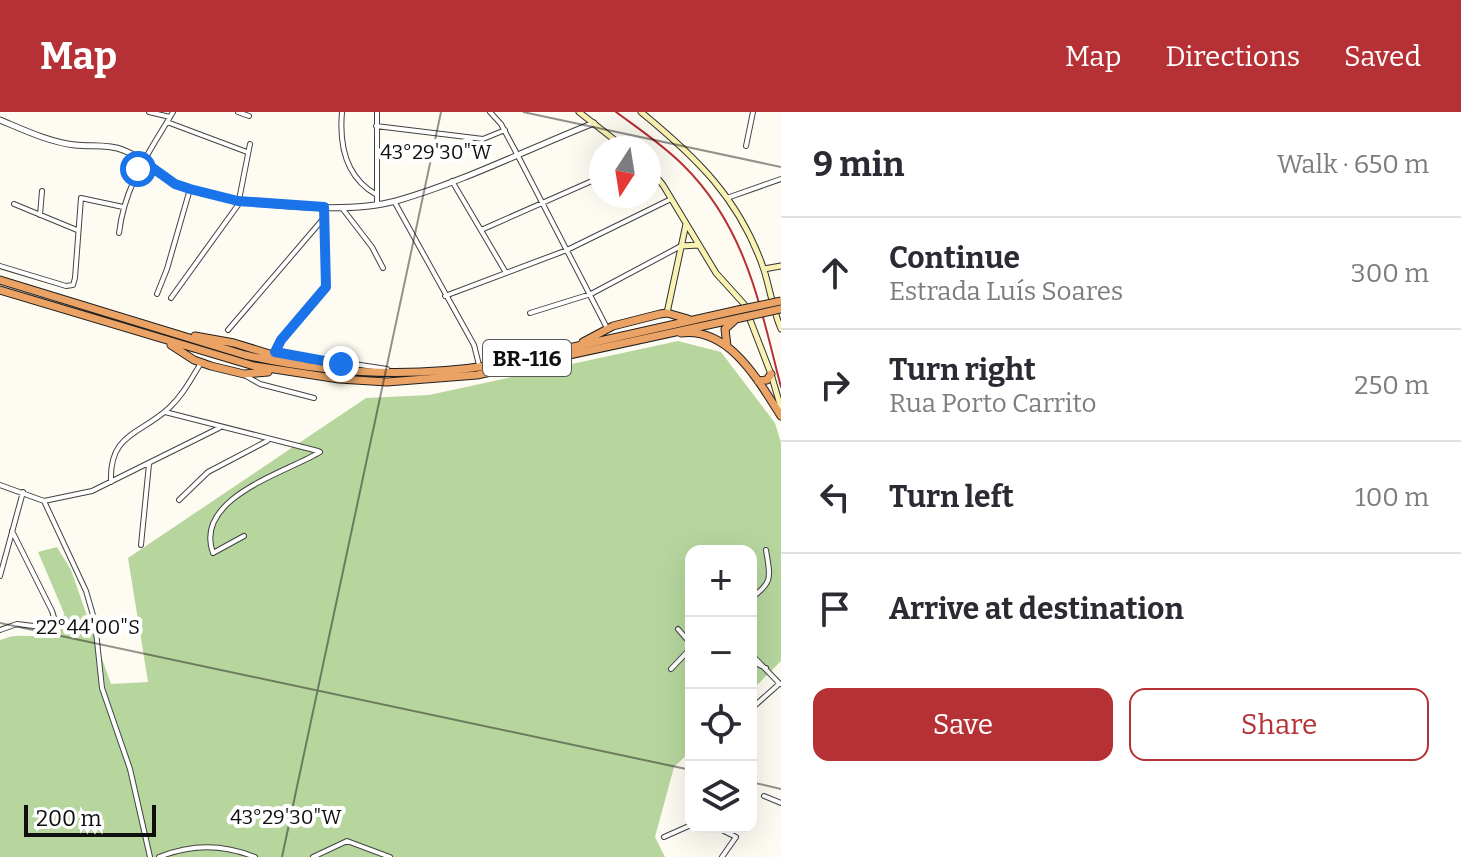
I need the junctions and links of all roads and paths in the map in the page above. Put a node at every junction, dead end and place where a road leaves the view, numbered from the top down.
1 (149, 112) edge
2 (238, 112) edge
3 (342, 112) edge
4 (377, 112) edge
5 (490, 112) edge
6 (579, 112) edge
7 (641, 112) edge
8 (753, 112) edge
9 (249, 116) dead end
10 (170, 117) edge
11 (0, 120) edge
12 (594, 123) junction
13 (376, 126) junction
14 (505, 130) junction
15 (610, 136) edge
16 (250, 144) dead end
17 (746, 146) dead end
18 (247, 152) junction
19 (517, 154) junction
20 (143, 161) junction
21 (781, 179) edge
22 (452, 181) junction
23 (589, 183) edge
24 (661, 185) edge
25 (190, 189) junction
26 (42, 191) dead end
27 (377, 195) junction
28 (727, 198) junction
29 (671, 199) junction
30 (238, 201) junction
31 (394, 201) junction
32 (14, 204) dead end
33 (377, 204) junction
34 (543, 204) junction
35 (340, 206) junction
36 (123, 207) junction
37 (324, 207) junction
38 (40, 215) junction
39 (323, 218) junction
40 (686, 224) junction
41 (77, 230) junction
42 (481, 230) junction
43 (119, 233) dead end
44 (699, 245) junction
45 (681, 246) junction
46 (567, 250) junction
47 (0, 266) edge
48 (781, 266) edge
49 (383, 268) dead end
50 (764, 269) junction
51 (505, 271) junction
52 (0, 280) edge
53 (0, 290) edge
54 (157, 294) dead end
55 (591, 294) junction
56 (445, 296) junction
57 (171, 298) dead end
58 (781, 301) edge
59 (781, 309) edge
60 (100, 311) junction
61 (530, 313) dead end
62 (667, 313) junction
63 (81, 314) junction
64 (738, 316) junction
65 (690, 320) junction
66 (607, 328) junction
67 (780, 329) edge
68 (228, 330) dead end
69 (579, 345) junction
70 (727, 346) junction
71 (272, 353) junction
72 (566, 356) junction
73 (201, 363) junction
74 (479, 367) junction
75 (312, 368) junction
76 (240, 373) junction
77 (397, 373) junction
78 (771, 374) junction
79 (357, 381) junction
80 (758, 381) junction
81 (314, 398) dead end
82 (781, 408) edge
83 (165, 412) junction
84 (781, 416) edge
85 (219, 428) junction
86 (269, 440) junction
87 (149, 464) junction
88 (111, 482) junction
89 (0, 485) edge
90 (23, 492) junction
91 (179, 500) dead end
92 (44, 501) junction
93 (12, 531) junction
94 (244, 536) dead end
95 (141, 545) dead end
96 (766, 550) dead end
97 (0, 575) edge
98 (757, 594) edge
99 (678, 629) dead end
100 (0, 630) edge
101 (685, 638) edge
102 (685, 653) edge
103 (757, 660) edge
104 (757, 664) edge
105 (766, 668) junction
106 (671, 669) dead end
107 (780, 683) edge
108 (757, 704) edge
109 (764, 796) dead end
110 (781, 803) edge
111 (685, 828) edge
112 (729, 833) edge
113 (664, 837) dead end
114 (150, 857) edge
115 (159, 857) edge
116 (255, 857) edge
117 (313, 857) edge
118 (390, 857) edge
119 (722, 857) edge

1 - 10 street
2 - 9 street
3 - 27 street
4 - 13 street
5 - 14 street
6 - 12 main road
7 - 28 main road
8 - 17 street
10 - 18 street
10 - 20 street
11 - 20 street
12 - 15 main road
12 - 19 street
13 - 14 street
13 - 27 street
14 - 19 street
16 - 18 street
18 - 30 street
19 - 22 street
19 - 34 street
20 - 25 street
20 - 36 street
21 - 28 street
22 - 31 street
22 - 42 street
23 - 34 street
24 - 29 main road
25 - 30 street
25 - 54 street
26 - 38 street
27 - 33 street
28 - 50 main road
29 - 40 main road
29 - 46 street
30 - 37 street
30 - 57 street
31 - 33 street
31 - 56 street
32 - 38 street
33 - 35 street
34 - 42 street
34 - 46 street
35 - 37 street
35 - 49 street
36 - 41 street
36 - 43 street
37 - 39 street
38 - 41 street
39 - 68 street
39 - 71 street
40 - 44 main road
40 - 45 main road
41 - 47 street
42 - 51 street
44 - 45 main road
44 - 78 main road
45 - 55 street
45 - 62 main road
46 - 51 street
46 - 55 street
48 - 50 main road
50 - 67 main road
51 - 56 street
52 - 60 highway, BR-116
53 - 63 highway, BR-116
55 - 61 street
55 - 66 street
56 - 74 street
58 - 64 highway, BR-116, bridge
59 - 64 highway, BR-116, bridge
60 - 71 highway
60 - 75 highway, BR-116
62 - 65 highway
62 - 66 highway
63 - 73 highway
63 - 79 highway, BR-116
64 - 65 highway, BR-116
64 - 70 highway
64 - 72 highway, BR-116
65 - 69 highway, BR-116
66 - 69 highway
69 - 74 highway, BR-116
70 - 72 highway
70 - 80 highway
71 - 75 highway
71 - 77 street
72 - 79 highway, BR-116
73 - 76 highway
73 - 83 street
74 - 77 highway, BR-116
75 - 77 highway, BR-116
76 - 79 highway
76 - 81 street
78 - 80 highway
78 - 82 main road
80 - 84 highway
83 - 85 street
83 - 88 street
85 - 86 street
85 - 87 street
86 - 91 street
86 - 94 street
87 - 88 street
87 - 95 street
88 - 92 street
89 - 90 street
90 - 92 street
90 - 93 street
92 - 114 street
93 - 97 street
93 - 100 street
96 - 98 street
99 - 101 street
102 - 106 street
103 - 105 street
104 - 105 street
105 - 107 street
107 - 108 street
109 - 110 street
111 - 113 street
112 - 119 street
115 - 116 street
117 - 118 street

